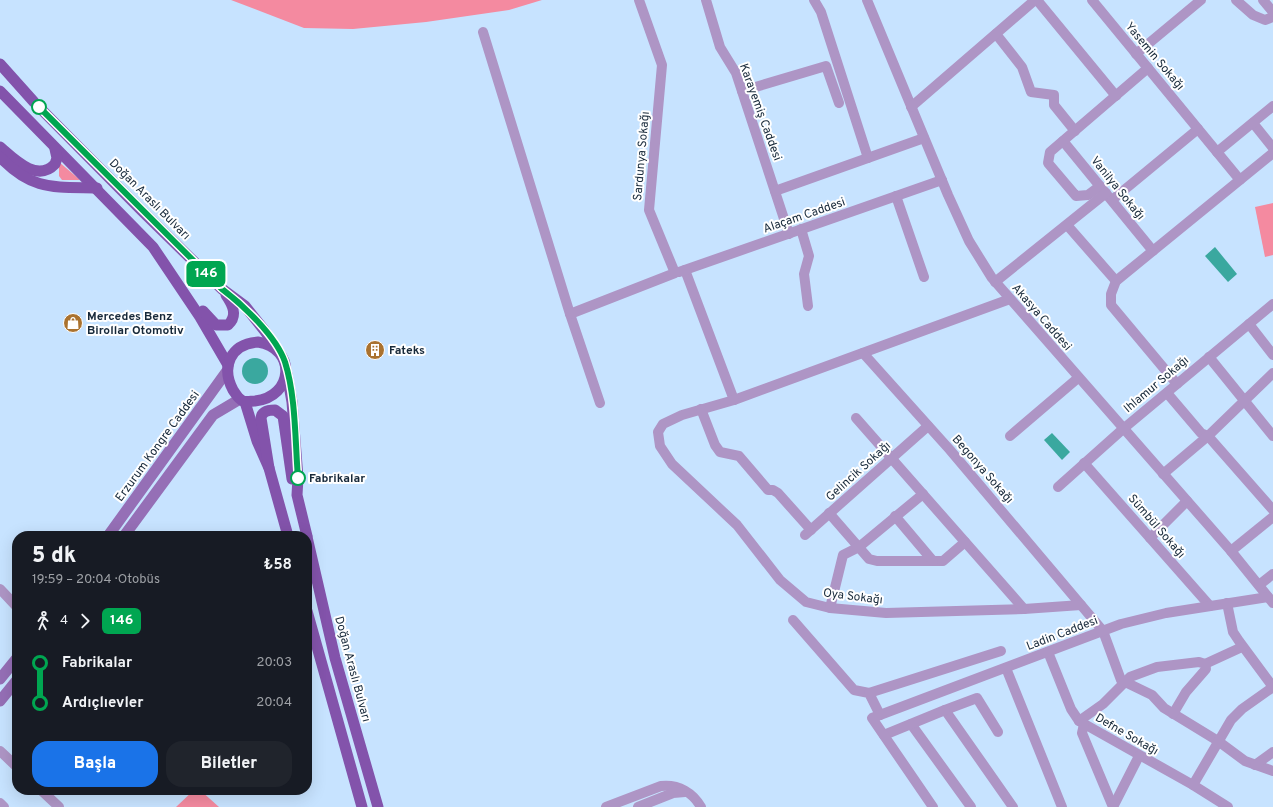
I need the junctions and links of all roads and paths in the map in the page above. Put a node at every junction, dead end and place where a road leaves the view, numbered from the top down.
1 (639, 0) edge
2 (706, 0) edge
3 (814, 0) edge
4 (867, 0) edge
5 (1036, 0) edge
6 (1092, 0) edge
7 (1201, 0) edge
8 (1236, 0) edge
9 (1263, 0) edge
10 (1273, 12) edge
11 (1273, 17) edge
12 (483, 32) dead end
13 (996, 34) junction
14 (1136, 54) junction
15 (0, 64) edge
16 (1148, 68) junction
17 (0, 91) edge
18 (742, 91) junction
19 (1116, 96) junction
20 (839, 103) dead end
21 (1273, 106) edge
22 (911, 107) junction
23 (1253, 123) junction
24 (1198, 129) junction
25 (1075, 131) junction
26 (924, 138) junction
27 (1063, 141) junction
28 (0, 146) edge
29 (55, 148) junction
30 (1273, 148) edge
31 (1218, 152) junction
32 (1273, 153) edge
33 (0, 157) edge
34 (868, 158) junction
35 (55, 164) junction
36 (942, 180) junction
37 (1240, 180) junction
38 (57, 188) junction
39 (97, 188) junction
40 (775, 191) junction
41 (1106, 193) junction
42 (896, 196) junction
43 (1066, 225) junction
44 (801, 229) junction
45 (789, 234) junction
46 (153, 247) junction
47 (1153, 251) junction
48 (680, 272) junction
49 (924, 276) dead end
50 (995, 282) junction
51 (1116, 282) junction
52 (222, 289) junction
53 (1010, 299) junction
54 (1273, 304) edge
55 (808, 306) dead end
56 (570, 314) junction
57 (1249, 324) junction
58 (279, 352) junction
59 (863, 353) junction
60 (1273, 355) edge
61 (1209, 357) junction
62 (228, 368) junction
63 (286, 368) junction
64 (1273, 373) edge
65 (1078, 378) junction
66 (1177, 384) junction
67 (1167, 393) junction
68 (242, 400) junction
69 (734, 400) junction
70 (1245, 401) junction
71 (600, 403) dead end
72 (701, 409) junction
73 (856, 418) dead end
74 (928, 426) junction
75 (1123, 429) junction
76 (1010, 436) dead end
77 (1208, 436) junction
78 (1273, 436) edge
79 (891, 458) junction
80 (1084, 463) junction
81 (269, 468) junction
82 (1163, 474) junction
83 (1058, 487) dead end
84 (923, 494) junction
85 (297, 495) junction
86 (1187, 501) junction
87 (1273, 510) edge
88 (829, 513) junction
89 (895, 516) junction
90 (1273, 517) edge
91 (112, 531) edge
92 (128, 531) edge
93 (287, 531) edge
94 (306, 531) edge
95 (1150, 538) junction
96 (965, 542) junction
97 (858, 547) junction
98 (1231, 551) junction
99 (312, 559) edge
100 (933, 561) junction
101 (1273, 574) edge
102 (1259, 585) junction
103 (0, 589) edge
104 (1271, 600) edge
105 (12, 602) edge
106 (1227, 603) junction
107 (1082, 605) junction
108 (1210, 606) junction
109 (830, 608) junction
110 (1024, 609) junction
111 (793, 620) dead end
112 (312, 629) edge
113 (1102, 631) junction
114 (1242, 647) junction
115 (1001, 651) dead end
116 (1048, 652) junction
117 (12, 664) edge
118 (1205, 664) junction
119 (1006, 668) junction
120 (0, 680) edge
121 (1124, 682) junction
122 (12, 686) edge
123 (1273, 687) edge
124 (869, 693) junction
125 (0, 702) edge
126 (945, 710) junction
127 (1173, 714) junction
128 (876, 716) junction
129 (1082, 723) junction
130 (911, 724) junction
131 (998, 732) dead end
132 (884, 735) junction
133 (1218, 741) junction
134 (0, 751) edge
135 (1273, 752) edge
136 (1140, 756) junction
137 (12, 762) edge
138 (1255, 765) junction
139 (1273, 771) edge
140 (1193, 785) junction
141 (687, 792) junction
142 (46, 795) edge
143 (0, 803) edge
144 (4, 807) edge
145 (59, 807) edge
146 (362, 807) edge
147 (378, 807) edge
148 (606, 807) edge
149 (638, 807) edge
150 (701, 807) edge
151 (933, 807) edge
152 (971, 807) edge
153 (1013, 807) edge
154 (1062, 807) edge
155 (1113, 807) edge
156 (1228, 807) edge

1 - 48 street, Sardunya Sokağı
2 - 18 street, Karayemiş Caddesi
3 - 34 street
4 - 22 street, Akasya Caddesi
5 - 13 street
5 - 19 street
6 - 14 street, Yasemin Sokağı
7 - 14 street
8 - 11 street
9 - 10 street
12 - 56 street
13 - 22 street
13 - 25 street
14 - 16 street, Yasemin Sokağı
15 - 52 main road, Doğan Araslı Bulvarı
16 - 19 street
16 - 24 street, Yasemin Sokağı
17 - 29 main road
18 - 20 street
18 - 40 street, Karayemiş Caddesi
19 - 25 street
21 - 23 street
22 - 26 street, Akasya Caddesi
23 - 30 street
23 - 31 street
24 - 31 street, Yasemin Sokağı
24 - 41 street
25 - 27 street
26 - 34 street
26 - 36 street, Akasya Caddesi
27 - 41 street, Vanilya Sokağı
27 - 41 street
28 - 35 main road
29 - 35 main road
29 - 39 main road
31 - 37 street, Yasemin Sokağı
32 - 37 street
33 - 38 main road
34 - 40 street
35 - 38 main road
36 - 42 street, Alaçam Caddesi
36 - 50 street, Akasya Caddesi
37 - 47 street
38 - 39 main road
39 - 46 main road
40 - 45 street, Karayemiş Caddesi
41 - 43 street
41 - 47 street, Vanilya Sokağı
42 - 44 street, Alaçam Caddesi
42 - 49 street
43 - 50 street
43 - 51 street
44 - 45 street, Alaçam Caddesi
44 - 55 street
45 - 48 street, Alaçam Caddesi
46 - 52 main road
46 - 62 main road
47 - 51 street
48 - 56 street
48 - 69 street, Sardunya Sokağı
50 - 53 street, Akasya Caddesi
51 - 66 street
52 - 58 main road, Doğan Araslı Bulvarı
53 - 59 street, Oya Sokağı
53 - 65 street, Akasya Caddesi
54 - 57 street, Ihlamur Sokağı
56 - 71 street
57 - 60 street
57 - 61 street, Ihlamur Sokağı
58 - 62 main road
58 - 63 main road
59 - 69 street, Oya Sokağı
59 - 74 street, Begonya Sokağı
61 - 66 street, Ihlamur Sokağı
61 - 70 street
62 - 68 main road
62 - 91 main road, Erzurum Kongre Caddesi
63 - 68 main road
63 - 85 main road, Doğan Araslı Bulvarı
64 - 70 street
65 - 75 street, Akasya Caddesi
65 - 76 street
66 - 67 street, Ihlamur Sokağı
67 - 75 street, Ihlamur Sokağı
67 - 77 street
68 - 81 main road
68 - 92 main road
69 - 72 street, Oya Sokağı
70 - 77 street
70 - 78 street
72 - 88 street, Gelincik Sokağı
72 - 109 street, Oya Sokağı
73 - 79 street
74 - 79 street, Gelincik Sokağı
74 - 107 street, Begonya Sokağı
75 - 80 street, Ihlamur Sokağı
75 - 82 street, Akasya Caddesi
77 - 82 street
77 - 87 street
79 - 84 street
79 - 88 street, Gelincik Sokağı
80 - 83 street, Ihlamur Sokağı
80 - 95 street, Sümbül Sokağı
81 - 85 main road
81 - 93 main road
82 - 86 street, Akasya Caddesi
84 - 89 street
84 - 96 street
85 - 94 main road, Doğan Araslı Bulvarı
86 - 95 street
86 - 98 street, Akasya Caddesi
88 - 97 street
89 - 97 street
89 - 100 street
90 - 98 street
95 - 108 street, Sümbül Sokağı
96 - 100 street
96 - 110 street
97 - 100 street
97 - 109 street
98 - 102 street, Akasya Caddesi
99 - 147 main road, Doğan Araslı Bulvarı
101 - 102 street
102 - 104 street, Akasya Caddesi
103 - 105 street
104 - 106 street, Ladin Caddesi
106 - 108 street, Ladin Caddesi
106 - 114 street
107 - 110 street, Oya Sokağı
107 - 113 street
108 - 113 street, Ladin Caddesi
109 - 110 street, Oya Sokağı
111 - 124 street
112 - 146 main road
113 - 116 street, Ladin Caddesi
113 - 121 street
114 - 118 street
114 - 123 street
115 - 124 street
116 - 119 street, Ladin Caddesi
116 - 129 street, Defne Sokağı
117 - 120 main road
118 - 121 street
118 - 127 street
119 - 128 street, Ladin Caddesi
119 - 154 street
121 - 127 street
121 - 129 street
122 - 125 main road
123 - 133 street
124 - 128 street
126 - 130 street
126 - 131 street
126 - 153 street
127 - 133 street
128 - 132 street
129 - 136 street, Defne Sokağı
129 - 155 street
130 - 132 street
130 - 152 street
132 - 151 street
133 - 138 street
133 - 140 street
134 - 137 street
135 - 138 street
136 - 140 street, Defne Sokağı
136 - 155 street
138 - 139 street
140 - 156 street, Defne Sokağı
141 - 148 street
141 - 149 street
141 - 150 street
142 - 145 street
143 - 144 street

